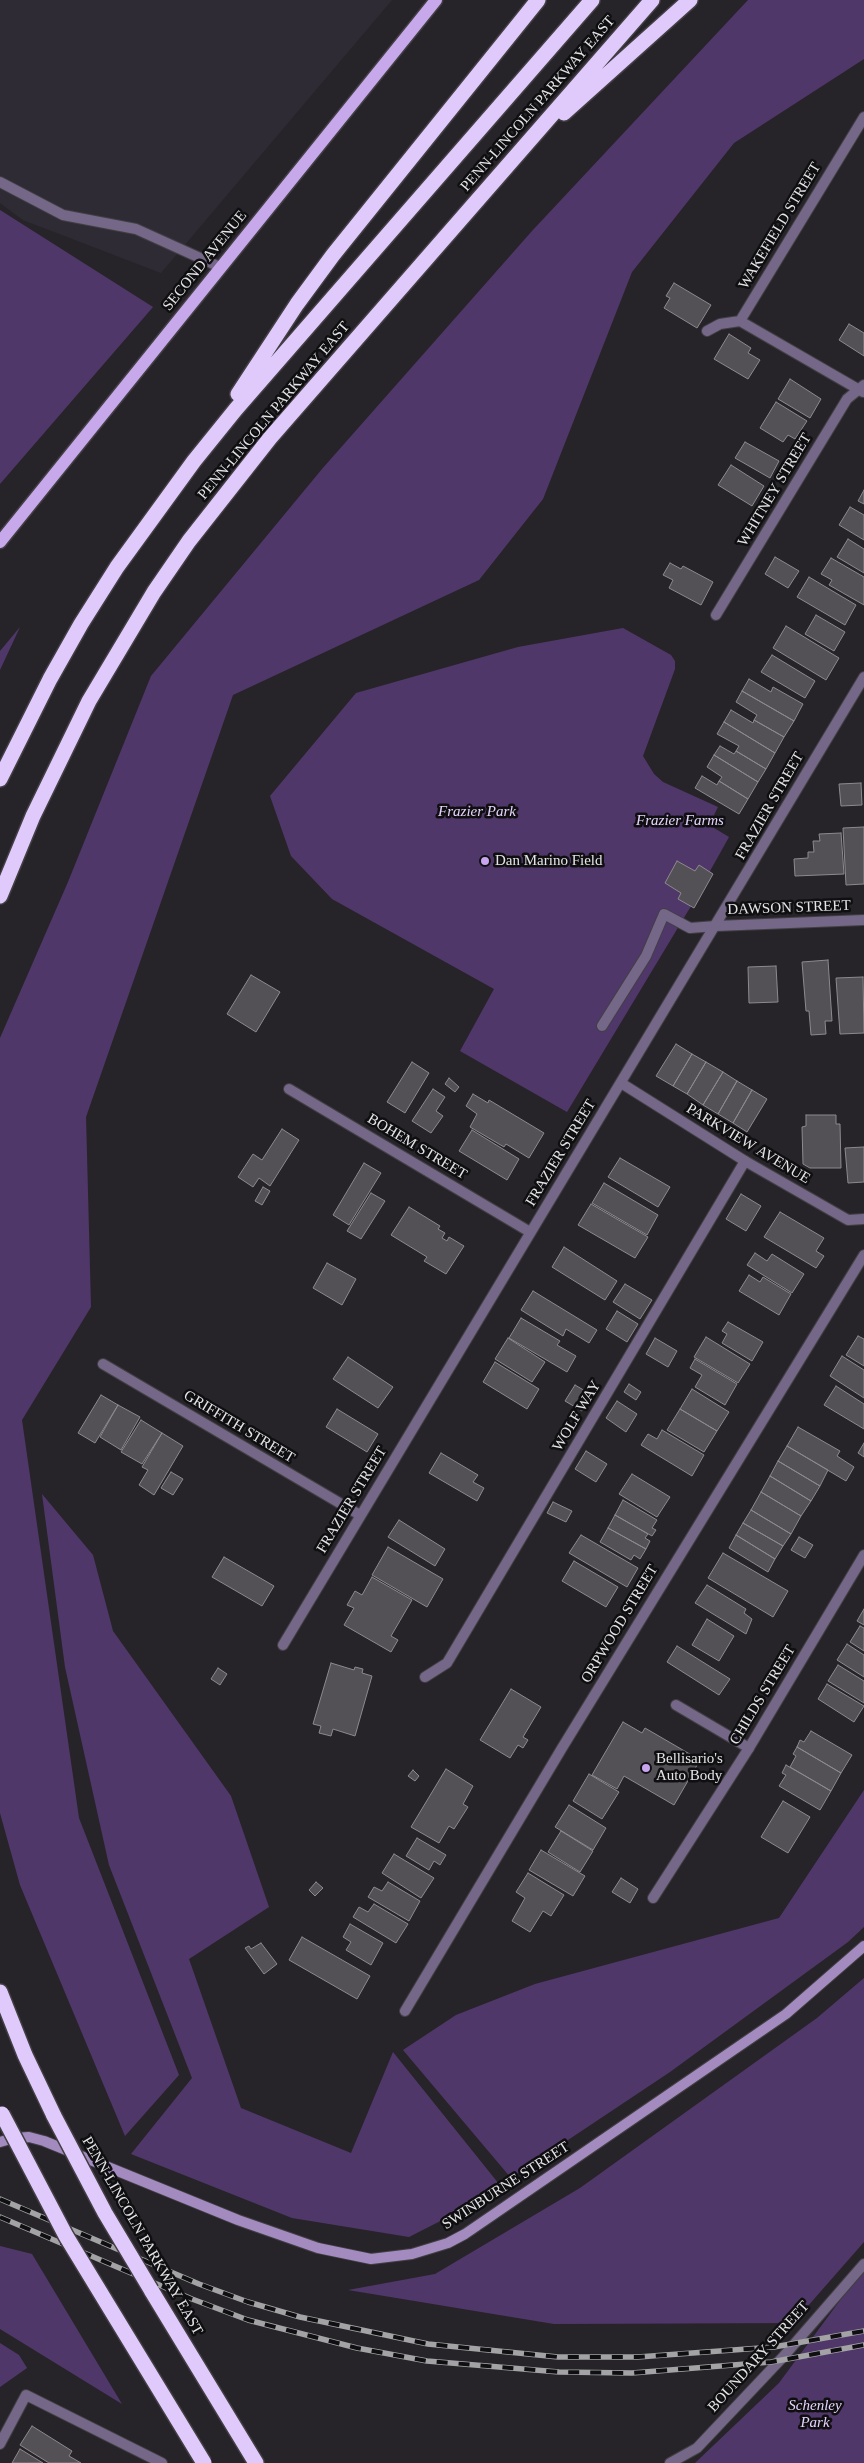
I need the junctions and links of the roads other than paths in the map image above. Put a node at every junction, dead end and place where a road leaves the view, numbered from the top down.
1 (436, 0) edge
2 (538, 0) edge
3 (592, 0) edge
4 (652, 0) edge
5 (690, 0) edge
6 (864, 117) edge
7 (516, 156) junction
8 (0, 182) edge
9 (220, 268) junction
10 (740, 322) junction
11 (707, 331) dead end
12 (862, 389) edge
13 (194, 461) junction
14 (0, 542) edge
15 (716, 614) dead end
16 (864, 677) edge
17 (0, 779) edge
18 (0, 896) edge
19 (864, 920) edge
20 (716, 926) junction
21 (602, 1026) dead end
22 (621, 1082) junction
23 (289, 1089) dead end
24 (745, 1161) junction
25 (864, 1219) edge
26 (530, 1232) junction
27 (864, 1255) edge
28 (103, 1364) dead end
29 (360, 1515) junction
30 (864, 1555) edge
31 (283, 1645) dead end
32 (425, 1677) dead end
33 (676, 1705) dead end
34 (749, 1748) junction
35 (653, 1898) dead end
36 (864, 1946) edge
37 (0, 1992) edge
38 (405, 2011) dead end
39 (1, 2112) edge
40 (0, 2142) edge
41 (864, 2264) edge
42 (0, 2444) edge
43 (162, 2463) edge
44 (204, 2463) edge
45 (256, 2463) edge
46 (670, 2463) edge

1 - 9 main road, SECOND AVENUE
2 - 13 highway
3 - 13 highway, PENN-LINCOLN PARKWAY EAST
4 - 7 highway, PENN-LINCOLN PARKWAY EAST
5 - 7 highway
6 - 10 street, WAKEFIELD STREET
7 - 18 highway, PENN-LINCOLN PARKWAY EAST
8 - 9 street
9 - 14 main road, SECOND AVENUE
10 - 11 street
10 - 12 street
12 - 15 street, WHITNEY STREET
13 - 17 highway, PENN-LINCOLN PARKWAY EAST
16 - 20 street, FRAZIER STREET
19 - 20 street, DAWSON STREET
20 - 21 street, DAWSON STREET
20 - 22 street, FRAZIER STREET
22 - 24 street, PARKVIEW AVENUE
22 - 26 street, FRAZIER STREET
23 - 26 street, BOHEM STREET
24 - 25 street, PARKVIEW AVENUE
24 - 32 street, WOLF WAY
26 - 29 street, FRAZIER STREET
27 - 38 street, ORPWOOD STREET
28 - 29 street, GRIFFITH STREET
29 - 31 street, FRAZIER STREET
30 - 34 street, CHILDS STREET
33 - 34 street
34 - 35 street, CHILDS STREET
36 - 40 street, SWINBURNE STREET
37 - 45 highway, PENN-LINCOLN PARKWAY EAST, bridge
39 - 44 highway, bridge
41 - 46 street, BOUNDARY STREET
42 - 43 street

